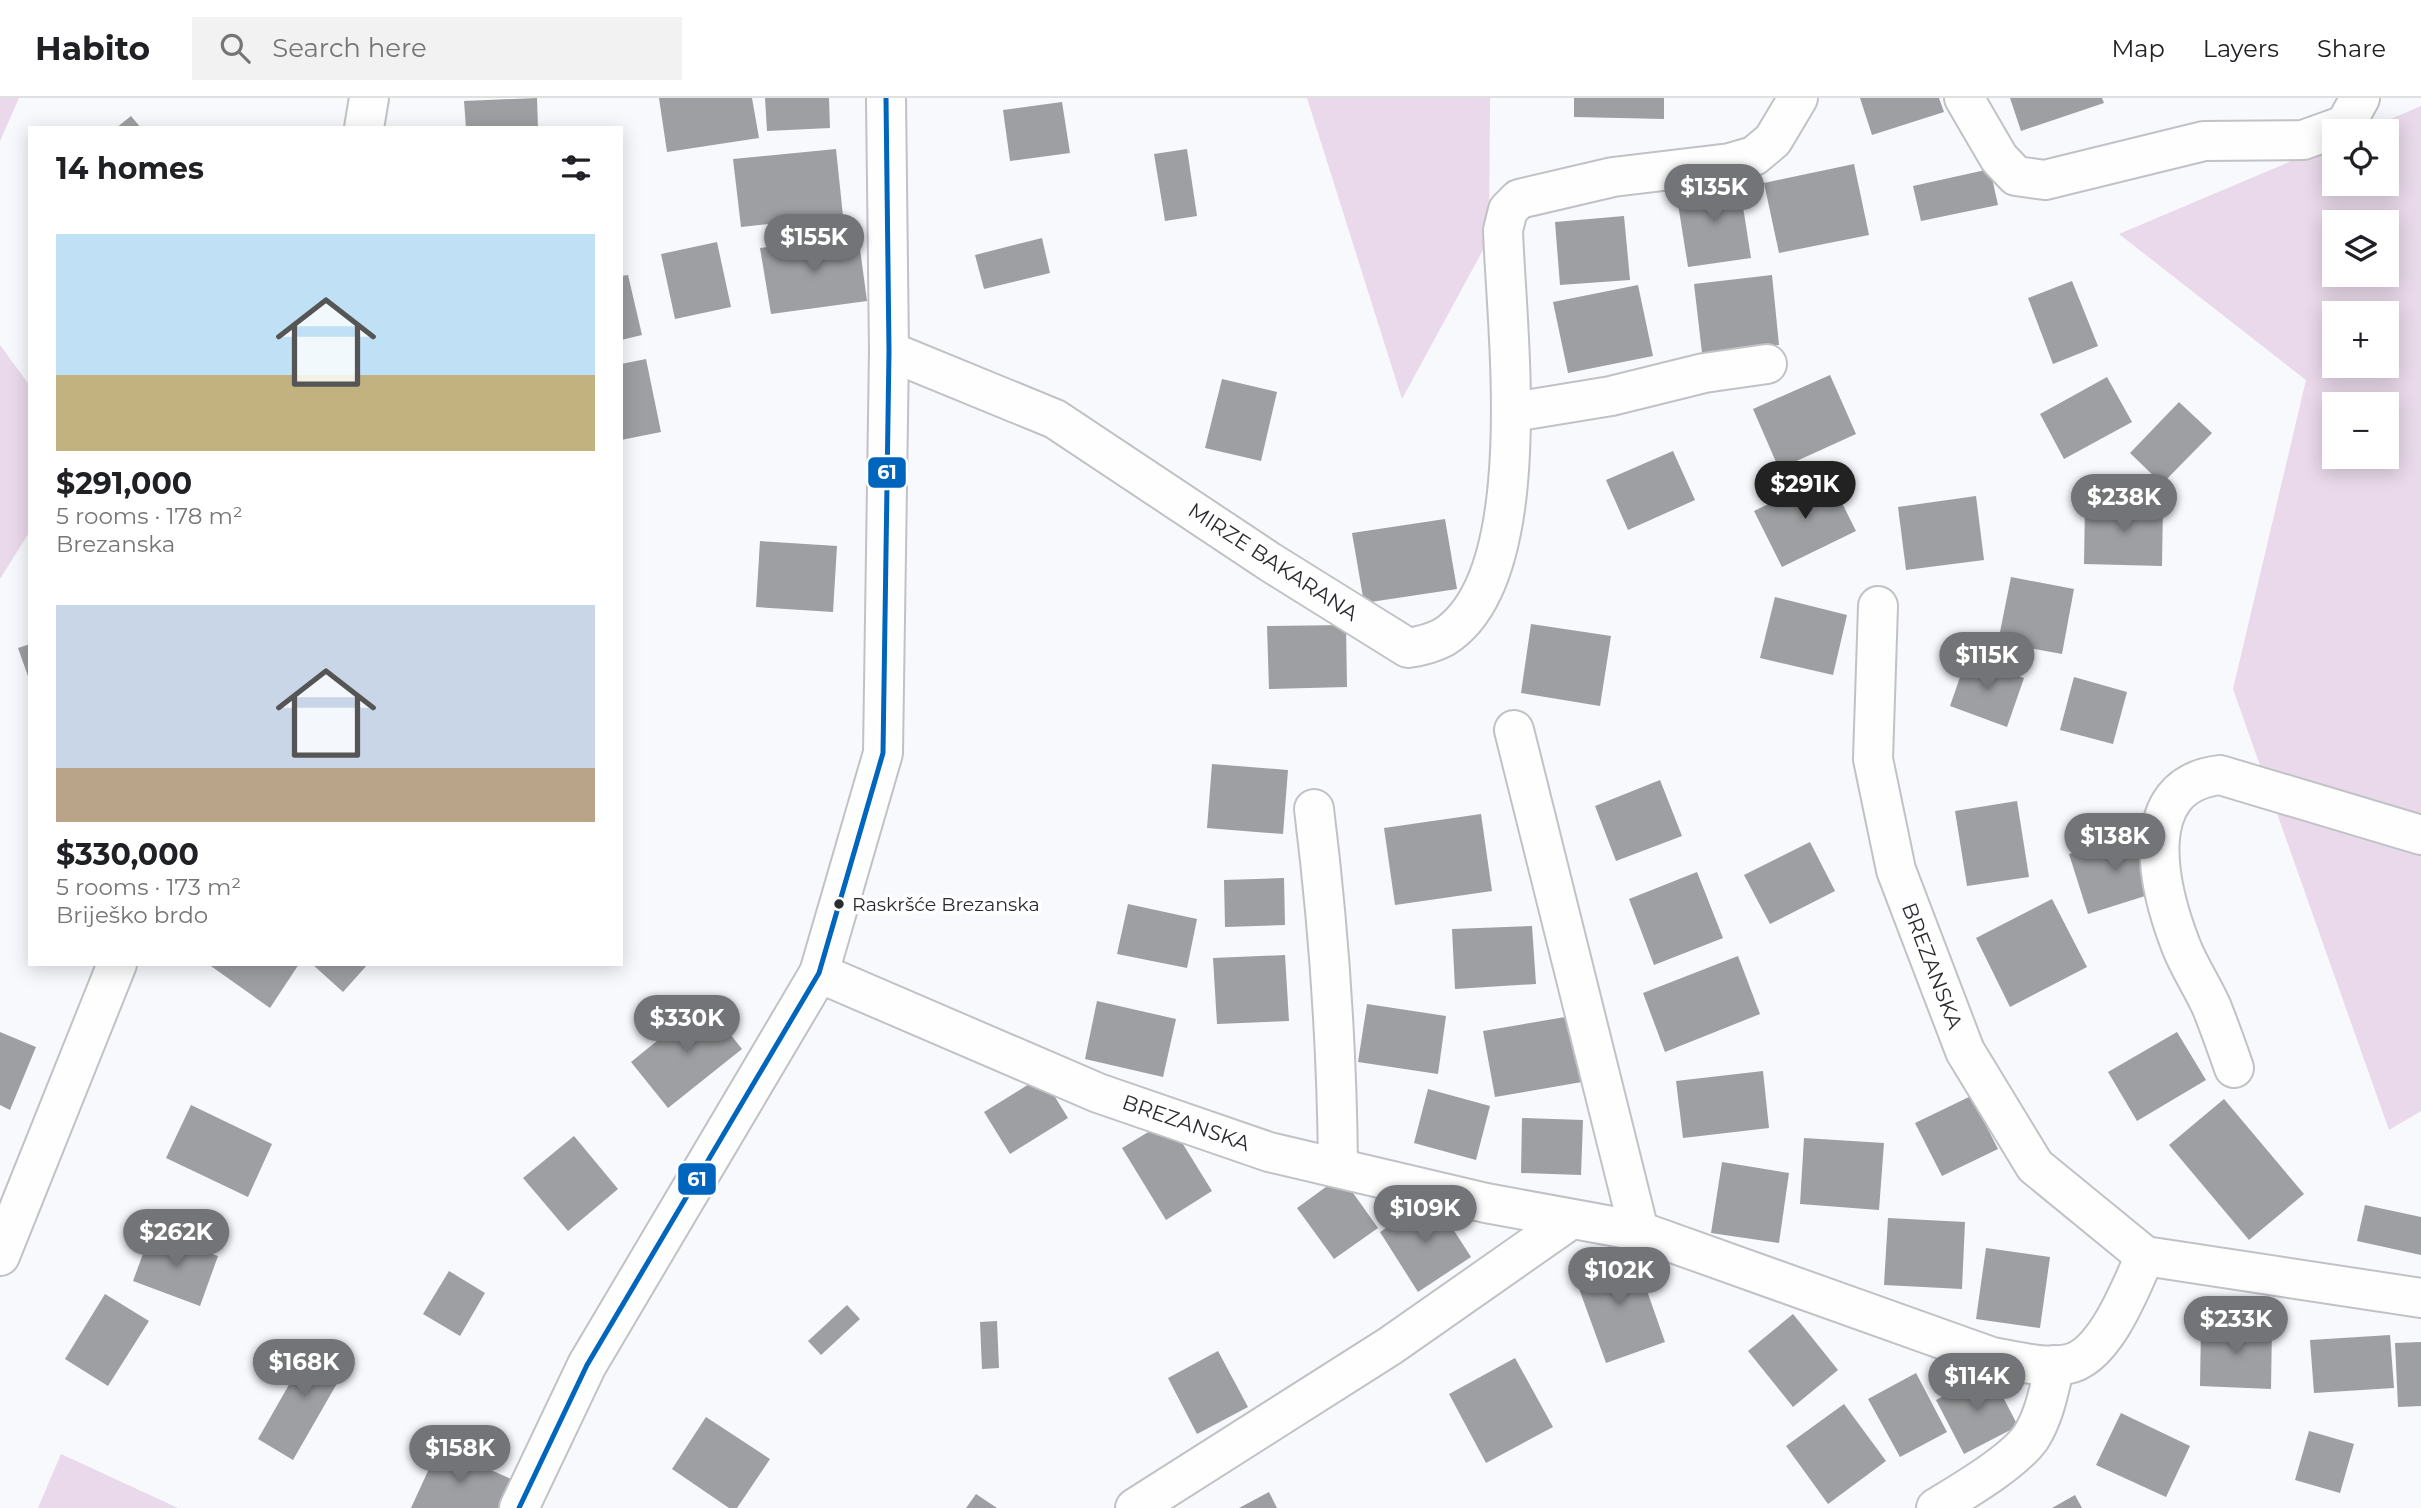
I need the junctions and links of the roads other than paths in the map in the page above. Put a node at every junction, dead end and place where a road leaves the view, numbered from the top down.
1 (369, 98) edge
2 (886, 98) edge
3 (1798, 98) edge
4 (1965, 98) edge
5 (2360, 98) edge
6 (364, 126) edge
7 (889, 351) junction
8 (1767, 364) dead end
9 (1513, 412) junction
10 (1878, 606) dead end
11 (1514, 730) dead end
12 (1314, 809) dead end
13 (2421, 835) edge
14 (116, 966) edge
15 (819, 973) junction
16 (2234, 1068) dead end
17 (1338, 1168) junction
18 (13, 1180) edge
19 (1570, 1220) junction
20 (1639, 1231) junction
21 (0, 1256) edge
22 (2145, 1256) junction
23 (2421, 1298) edge
24 (2054, 1365) junction
25 (519, 1508) edge
26 (1135, 1508) edge
27 (1936, 1508) edge

1 - 6 street
2 - 7 street
3 - 9 street, MIRZE BAKARANA
4 - 5 street
7 - 9 street, MIRZE BAKARANA
7 - 15 street
8 - 9 street
10 - 22 street, BREZANSKA
11 - 20 street
12 - 17 street
13 - 16 street
14 - 18 street
15 - 17 street, BREZANSKA
15 - 25 street
17 - 19 street, BREZANSKA
18 - 21 street
19 - 20 street, BREZANSKA
19 - 26 street
20 - 24 street, BREZANSKA
22 - 23 street
22 - 24 street, BREZANSKA
24 - 27 street

